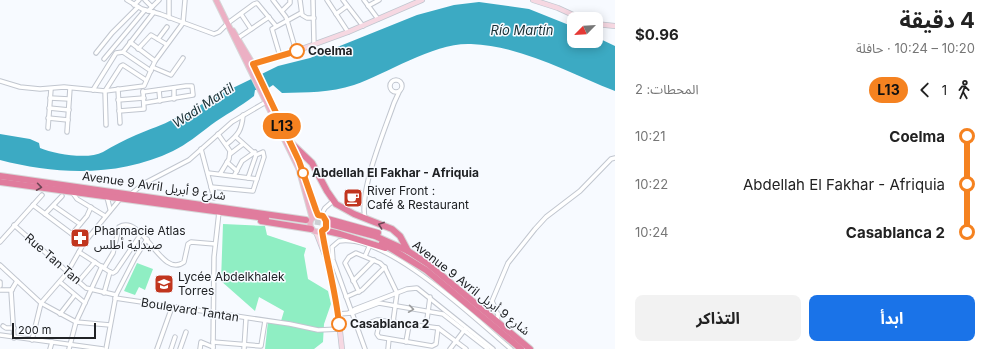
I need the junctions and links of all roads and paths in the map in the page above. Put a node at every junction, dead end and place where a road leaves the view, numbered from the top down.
1 (127, 0) edge
2 (140, 0) edge
3 (145, 0) edge
4 (158, 0) edge
5 (169, 0) edge
6 (185, 0) edge
7 (216, 0) edge
8 (290, 0) edge
9 (300, 0) edge
10 (313, 0) edge
11 (327, 0) edge
12 (343, 0) edge
13 (364, 0) edge
14 (379, 0) edge
15 (418, 0) edge
16 (533, 0) edge
17 (274, 1) edge
18 (136, 6) junction
19 (347, 6) junction
20 (368, 6) junction
21 (152, 7) junction
22 (146, 10) junction
23 (282, 10) junction
24 (154, 12) junction
25 (567, 12) edge
26 (301, 13) junction
27 (241, 14) junction
28 (336, 14) junction
29 (269, 17) junction
30 (170, 18) junction
31 (314, 18) junction
32 (378, 19) junction
33 (287, 20) junction
34 (183, 23) junction
35 (228, 25) junction
36 (603, 25) edge
37 (276, 26) junction
38 (363, 26) junction
39 (615, 26) edge
40 (167, 27) dead end
41 (251, 29) junction
42 (348, 32) junction
43 (238, 38) junction
44 (158, 39) junction
45 (130, 42) junction
46 (166, 44) junction
47 (314, 45) junction
48 (138, 49) junction
49 (296, 51) junction
50 (122, 52) junction
51 (96, 53) dead end
52 (280, 56) junction
53 (183, 58) dead end
54 (104, 59) dead end
55 (155, 62) junction
56 (251, 65) junction
57 (151, 69) junction
58 (146, 80) junction
59 (0, 81) edge
60 (144, 86) junction
61 (70, 88) junction
62 (174, 88) junction
63 (51, 89) junction
64 (118, 89) junction
65 (93, 90) junction
66 (158, 90) junction
67 (105, 91) junction
68 (393, 91) junction
69 (143, 92) junction
70 (399, 92) junction
71 (50, 98) junction
72 (69, 99) junction
73 (174, 99) junction
74 (118, 100) junction
75 (144, 100) junction
76 (160, 101) junction
77 (267, 101) junction
78 (394, 103) junction
79 (49, 108) junction
80 (69, 110) junction
81 (119, 111) junction
82 (243, 115) junction
83 (48, 118) junction
84 (68, 120) junction
85 (120, 123) dead end
86 (106, 125) dead end
87 (48, 128) dead end
88 (67, 132) dead end
89 (218, 134) junction
90 (236, 137) junction
91 (289, 141) junction
92 (227, 144) junction
93 (243, 144) junction
94 (201, 149) junction
95 (230, 154) junction
96 (255, 154) junction
97 (615, 158) edge
98 (227, 162) junction
99 (237, 171) junction
100 (208, 173) junction
101 (220, 174) junction
102 (0, 176) edge
103 (234, 176) junction
104 (248, 178) junction
105 (256, 179) junction
106 (0, 182) edge
107 (211, 187) junction
108 (72, 192) junction
109 (138, 192) junction
110 (42, 195) dead end
111 (62, 196) dead end
112 (107, 197) junction
113 (214, 198) dead end
114 (120, 199) junction
115 (333, 201) junction
116 (33, 205) junction
117 (54, 206) junction
118 (91, 207) junction
119 (363, 207) junction
120 (110, 209) junction
121 (230, 211) junction
122 (219, 212) junction
123 (45, 214) junction
124 (355, 215) junction
125 (105, 216) junction
126 (321, 216) junction
127 (366, 219) junction
128 (309, 220) junction
129 (80, 224) junction
130 (14, 225) junction
131 (322, 229) junction
132 (72, 234) junction
133 (141, 234) junction
134 (147, 239) junction
135 (0, 242) edge
136 (84, 243) junction
137 (215, 244) junction
138 (398, 245) junction
139 (369, 246) junction
140 (79, 252) junction
141 (405, 252) junction
142 (129, 254) junction
143 (365, 256) junction
144 (135, 258) junction
145 (374, 260) junction
146 (95, 262) junction
147 (0, 265) edge
148 (103, 267) junction
149 (385, 267) junction
150 (110, 272) junction
151 (67, 273) junction
152 (17, 281) junction
153 (353, 281) junction
154 (0, 282) edge
155 (60, 282) junction
156 (78, 282) junction
157 (0, 286) edge
158 (0, 290) edge
159 (12, 290) junction
160 (90, 290) junction
161 (358, 292) junction
162 (104, 293) junction
163 (397, 293) junction
164 (74, 296) junction
165 (116, 296) junction
166 (430, 297) junction
167 (346, 298) junction
168 (380, 301) junction
169 (41, 303) junction
170 (85, 303) junction
171 (172, 307) junction
172 (395, 307) junction
173 (350, 312) junction
174 (428, 312) junction
175 (444, 312) junction
176 (213, 313) junction
177 (60, 314) junction
178 (338, 314) junction
179 (246, 318) junction
180 (380, 320) junction
181 (265, 321) junction
182 (76, 322) junction
183 (392, 322) junction
184 (498, 322) junction
185 (110, 325) junction
186 (409, 325) junction
187 (3, 326) dead end
188 (358, 327) junction
189 (426, 327) junction
190 (14, 328) junction
191 (438, 328) junction
192 (340, 329) junction
193 (466, 329) junction
194 (186, 332) dead end
195 (0, 335) edge
196 (175, 337) dead end
197 (14, 338) junction
198 (389, 339) junction
199 (32, 340) junction
200 (457, 341) junction
201 (52, 342) junction
202 (406, 342) junction
203 (422, 344) junction
204 (213, 346) edge
205 (70, 347) edge
206 (244, 347) edge
207 (485, 348) edge
208 (50, 349) edge
209 (102, 349) edge
210 (106, 349) edge
211 (157, 349) edge
212 (171, 349) edge
213 (180, 349) edge
214 (200, 349) edge
215 (342, 349) edge
216 (365, 349) edge
217 (388, 349) edge
218 (421, 349) edge
219 (450, 349) edge
220 (466, 349) edge
221 (493, 349) edge
222 (511, 349) edge
223 (521, 349) edge
224 (530, 349) edge

1 - 18 street
2 - 18 street
3 - 21 street
4 - 21 street
5 - 30 street
6 - 34 street
7 - 35 main road
8 - 23 street
9 - 26 street
10 - 31 street
11 - 28 street
12 - 19 street
13 - 20 street
14 - 20 street
15 - 32 street
16 - 25 street
17 - 23 street
18 - 22 street
18 - 51 street
19 - 28 street
19 - 38 street
20 - 32 street
21 - 22 street
22 - 24 street
22 - 54 street
23 - 33 street
24 - 30 street
24 - 45 street
26 - 31 street
26 - 33 street
27 - 29 street
27 - 35 street
27 - 41 street
28 - 42 street
29 - 37 street
29 - 41 street
30 - 34 street
31 - 47 street
32 - 38 street
33 - 37 street
33 - 49 street
34 - 35 street
34 - 46 street
35 - 43 main road
35 - 56 main road
36 - 39 street
37 - 52 street
38 - 42 street
40 - 44 street
41 - 43 street
42 - 47 street
43 - 56 main road
44 - 46 street
44 - 48 street
45 - 48 street
45 - 50 street
46 - 55 street
47 - 49 street
48 - 55 street
49 - 52 street
50 - 57 street
50 - 65 street
52 - 56 street
53 - 57 street
55 - 57 street
56 - 77 main road
57 - 58 street
58 - 60 street
58 - 67 street
59 - 63 street
60 - 64 street
60 - 69 street
61 - 63 street
61 - 65 street
61 - 72 street
62 - 66 street
62 - 73 street
62 - 73 street
63 - 71 street
64 - 67 street
64 - 74 street
65 - 67 street
66 - 69 street
66 - 76 street
67 - 86 street
68 - 70 street
68 - 70 street
68 - 78 street
69 - 75 street
70 - 78 street
71 - 72 street
71 - 79 street
72 - 80 street
73 - 76 street
74 - 75 street
74 - 81 street
75 - 76 street
75 - 81 street
77 - 82 street
77 - 91 main road
77 - 128 main road
78 - 119 street
79 - 80 street
79 - 83 street
80 - 84 street
81 - 85 street
82 - 89 street
82 - 90 street
83 - 84 street
83 - 87 street
84 - 88 street
89 - 92 street
89 - 94 street
90 - 92 street
90 - 93 street
91 - 115 highway
91 - 126 main road
92 - 95 street
93 - 95 street
93 - 96 street
94 - 100 street
94 - 109 street
95 - 98 street
96 - 99 street
96 - 104 street
96 - 105 street
97 - 184 street
98 - 99 street
98 - 101 street
99 - 103 street
100 - 101 street
100 - 107 street
101 - 103 street
102 - 109 highway, Avenue 9 Avril شارع 9 أبريل
103 - 104 street
104 - 105 street
105 - 107 street
106 -> 108 highway, Avenue 9 Avril شارع 9 أبريل
107 - 113 street
108 - 112 highway, Avenue 9 Avril شارع 9 أبريل
108 - 118 street
109 - 121 highway, Avenue 9 Avril شارع 9 أبريل
110 - 116 street
111 - 117 street
112 - 114 highway, Avenue 9 Avril شارع 9 أبريل
112 - 120 street
114 - 120 street
114 - 122 highway, Avenue 9 Avril شارع 9 أبريل
115 - 124 highway
115 - 126 street
116 - 123 street
116 - 130 street
117 - 123 street
117 - 129 street
118 - 125 street
118 - 129 street
119 - 124 street
119 - 127 street
120 - 125 street
121 - 122 highway, Avenue 9 Avril شارع 9 أبريل
121 - 128 highway, Avenue 9 Avril شارع 9 أبريل
121 - 131 highway
122 - 137 street
123 - 132 street
124 - 127 highway
125 - 136 street
126 - 128 main road
126 - 131 main road
126 - 138 highway
141 -> 127 highway
128 - 131 main road
129 - 132 street
130 - 135 street
130 - 151 street, Rue Tan Tan
131 - 138 highway, Avenue 9 Avril شارع 9 أبريل
131 - 141 highway
131 - 178 street
132 - 136 street
133 - 134 street
133 - 142 street
133 - 148 street
134 - 137 street
134 - 144 street
136 - 140 street
137 - 176 street
138 - 141 highway, Avenue 9 Avril شارع 9 أبريل
139 - 143 street
139 - 167 street
139 - 222 street
140 - 146 street
140 - 151 street
141 - 184 highway, Avenue 9 Avril شارع 9 أبريل
141 - 223 highway, Avenue 9 Avril شارع 9 أبريل
142 - 144 street
142 - 150 street
143 - 145 street
143 - 153 street
144 - 165 street
145 - 149 street
145 - 153 street
146 - 148 street
146 - 156 street
147 - 152 street
148 - 150 street
148 - 160 street
149 - 161 street
149 - 163 street
150 - 162 street
151 - 155 street
151 - 156 street, Rue Tan Tan
152 - 159 street
152 - 169 street
153 - 161 street
154 - 157 street
155 - 164 street
155 - 169 street
156 - 160 street, Rue Tan Tan
158 - 159 street
159 - 190 street
160 - 162 street, Rue Tan Tan
160 - 170 street
161 - 167 street
162 - 165 street, Rue Tan Tan
163 - 166 street
163 - 168 street
163 - 172 street
164 - 170 street
164 - 177 street
165 - 171 street, Boulevard Tantan
165 - 185 street
166 - 174 street
166 - 175 street
167 - 173 street
168 - 172 street
168 - 173 street
169 - 177 street
169 - 199 street
170 - 182 street
171 - 176 street, Boulevard Tantan
171 - 211 street
172 -> 174 street
172 - 183 street
173 - 178 street
173 - 188 street
174 - 175 street
174 - 189 street
175 - 193 street
176 - 179 street, Boulevard Tantan
176 - 204 street
177 - 182 street
178 - 192 street
179 - 181 street, Boulevard Tantan
179 - 206 street
180 - 183 street
180 - 188 street
180 - 198 street
181 - 192 street, Boulevard Tantan
181 - 206 street
182 - 185 street
182 - 205 street
183 - 186 street
184 - 224 highway, Avenue 9 Avril شارع 9 أبريل
185 - 210 street
186 - 189 street
186 - 202 street
187 - 190 street
188 - 216 street
189 - 191 street
190 - 197 street
191 - 200 street
191 - 203 street
192 - 215 street
193 - 200 street
193 - 207 street
193 - 221 street
194 - 213 street
195 - 197 street
196 - 212 street
197 - 199 street
198 - 202 street
198 - 217 street
199 - 201 street
200 - 219 street
200 - 220 street
201 - 205 street
201 - 208 street
202 - 203 street
203 - 218 street
204 - 206 street
204 - 214 street
205 - 209 street

